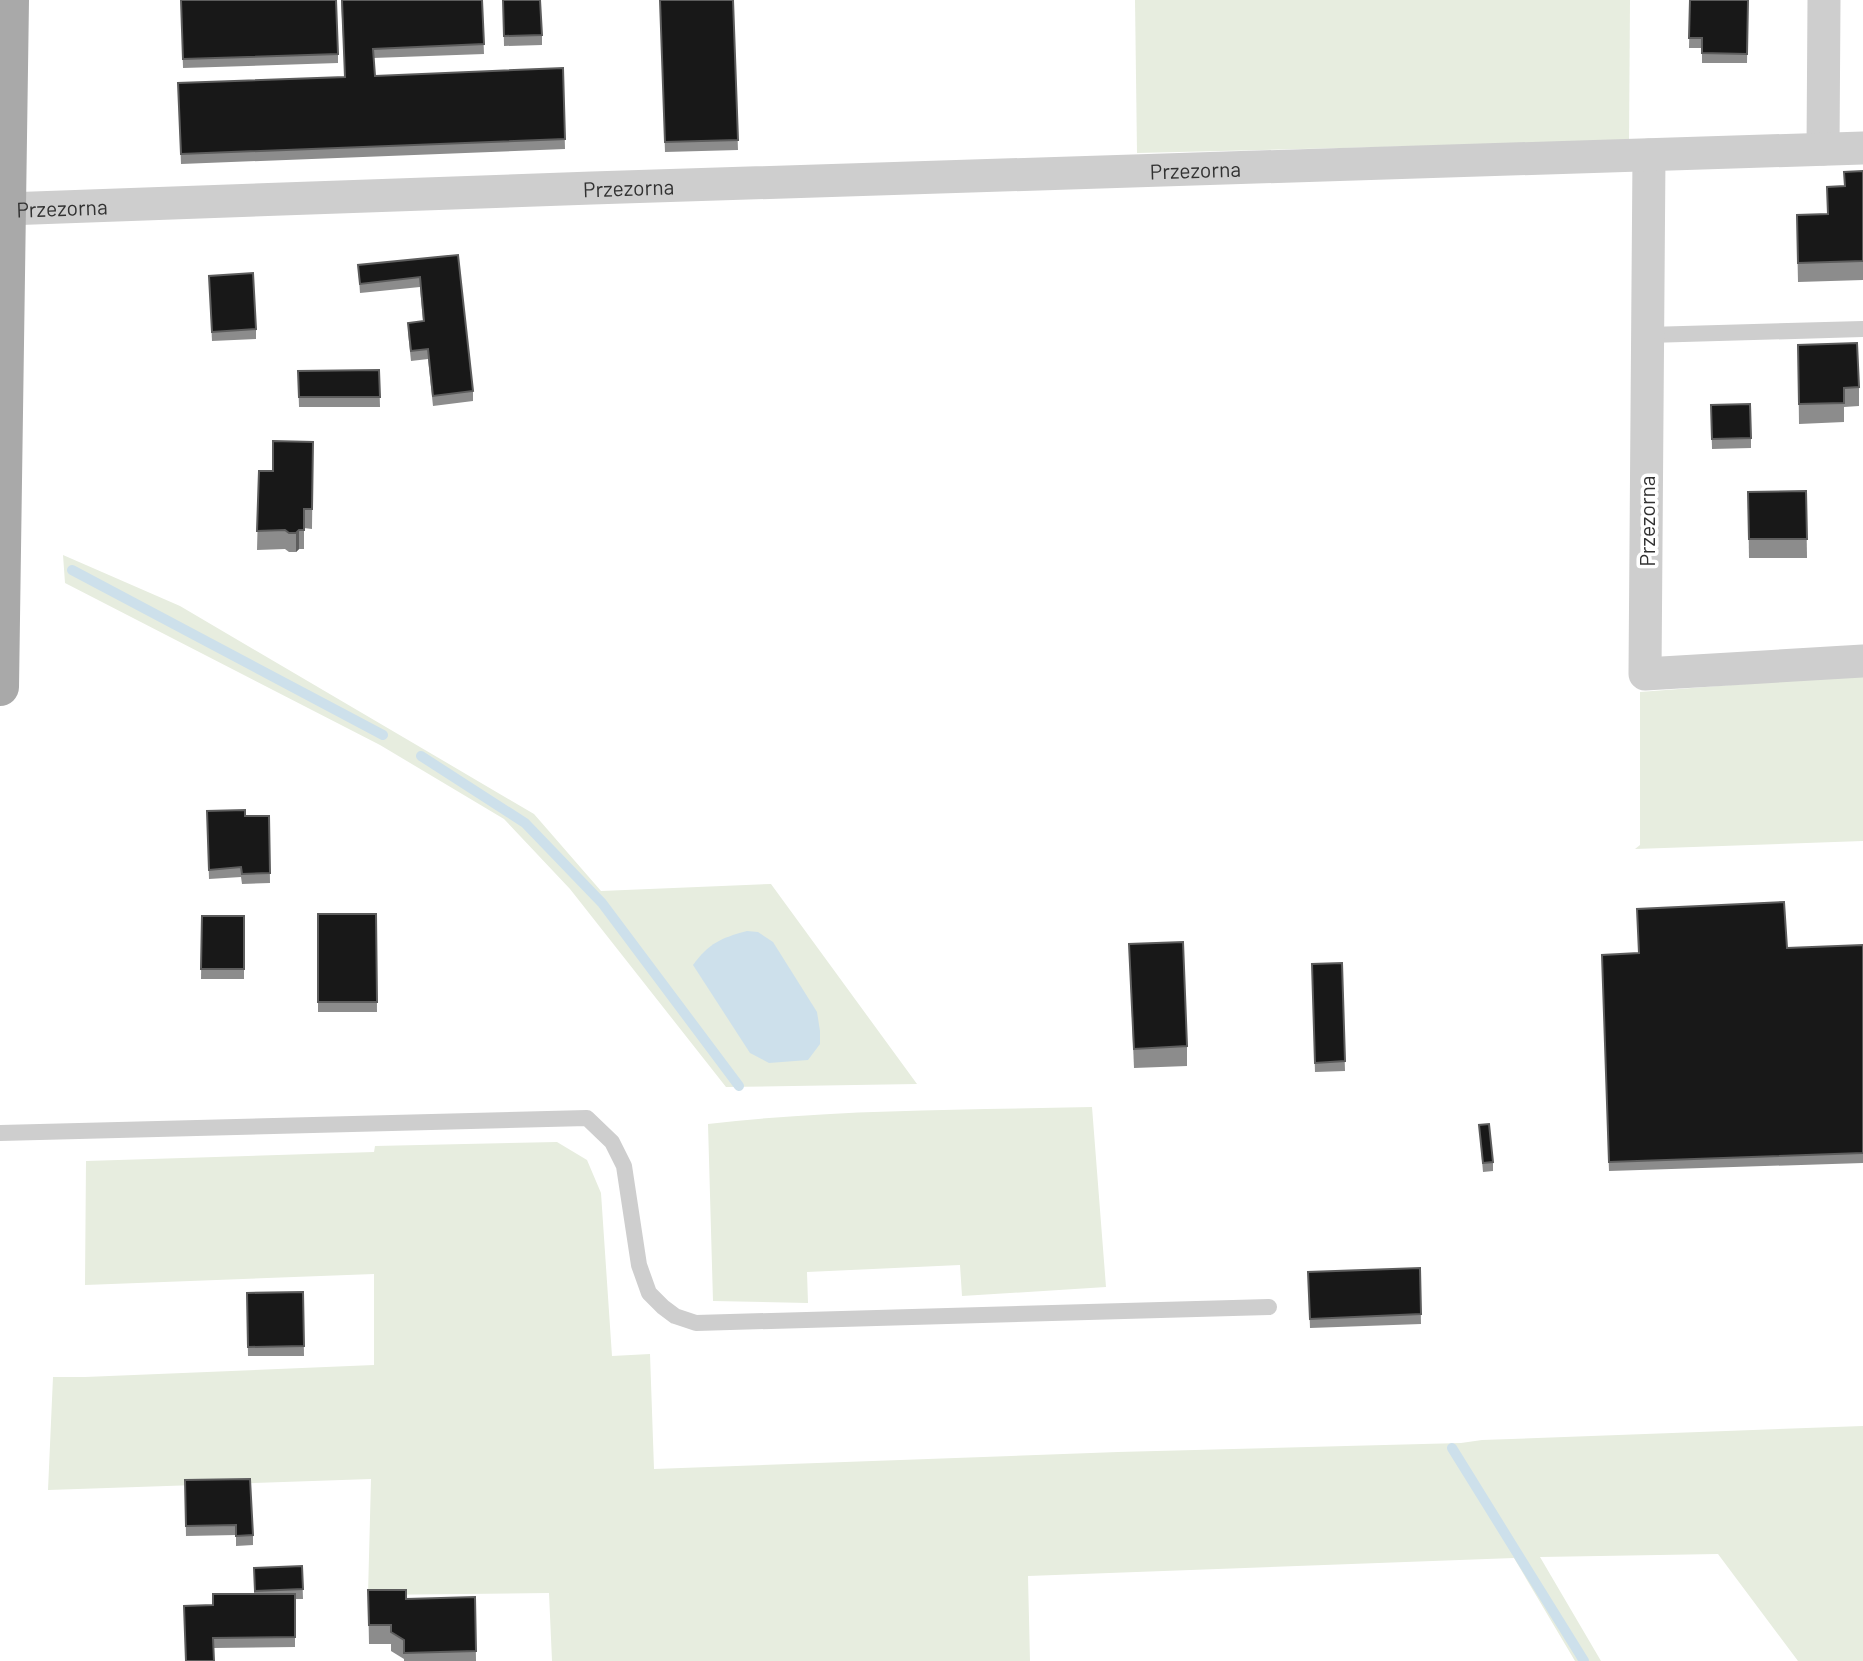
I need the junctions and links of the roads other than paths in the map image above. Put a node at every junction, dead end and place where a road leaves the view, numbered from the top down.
1 (9, 0) edge
2 (1824, 0) edge
3 (1863, 148) edge
4 (1823, 149) junction
5 (1649, 155) junction
6 (6, 209) junction
7 (1863, 329) edge
8 (1648, 335) junction
9 (1863, 661) edge
10 (0, 687) edge
11 (0, 1133) edge
12 (1269, 1307) dead end

1 - 6 main road
2 - 4 street
3 - 4 street
4 - 5 street
5 - 6 street, Przezorna
5 - 8 street, Przezorna
6 - 10 main road
7 - 8 lane
8 - 9 street, Przezorna
11 - 12 lane

